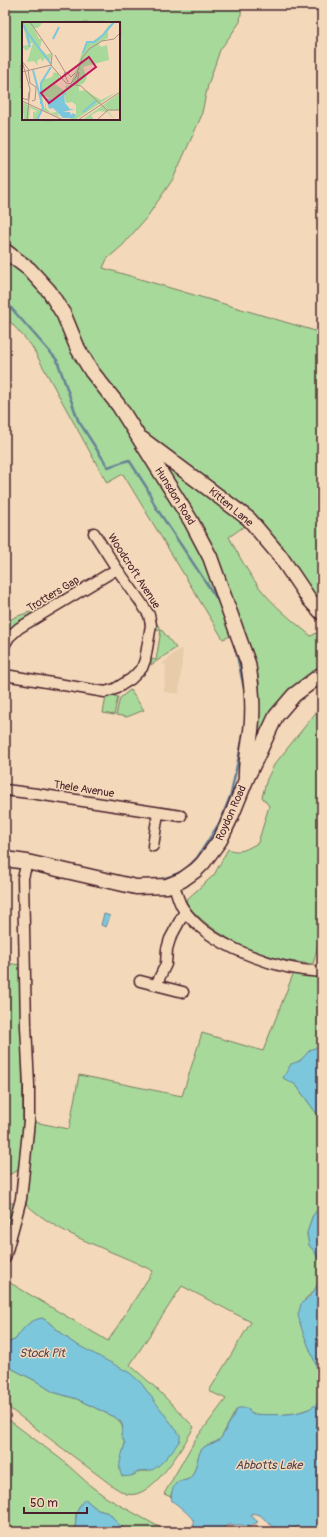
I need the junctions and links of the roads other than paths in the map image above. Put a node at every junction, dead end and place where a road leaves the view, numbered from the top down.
1 (5, 251) edge
2 (138, 437) junction
3 (94, 533) dead end
4 (117, 569) junction
5 (322, 613) edge
6 (5, 644) edge
7 (322, 674) edge
8 (5, 675) edge
9 (246, 780) junction
10 (5, 790) edge
11 (158, 813) junction
12 (181, 816) dead end
13 (153, 846) dead end
14 (5, 858) edge
15 (27, 862) junction
16 (174, 884) junction
17 (185, 911) junction
18 (322, 972) edge
19 (140, 981) dead end
20 (156, 985) junction
21 (183, 992) dead end
22 (5, 1258) edge

1 - 2 main road, Hunsdon Road
2 - 5 main road, Kitten Lane
2 - 9 main road, Hunsdon Road
3 - 4 street, Woodcroft Avenue
4 - 6 street, Trotters Gap
4 - 8 street, Woodcroft Avenue
7 - 9 main road, Roydon Road
9 - 16 main road, Roydon Road
10 - 11 street, Thele Avenue
11 - 12 street, Thele Avenue
11 - 13 street
14 - 15 main road, Roydon Road
15 - 16 main road, Roydon Road
15 - 22 street
16 - 17 street
17 - 18 street
17 - 20 street
19 - 20 street
20 - 21 street

